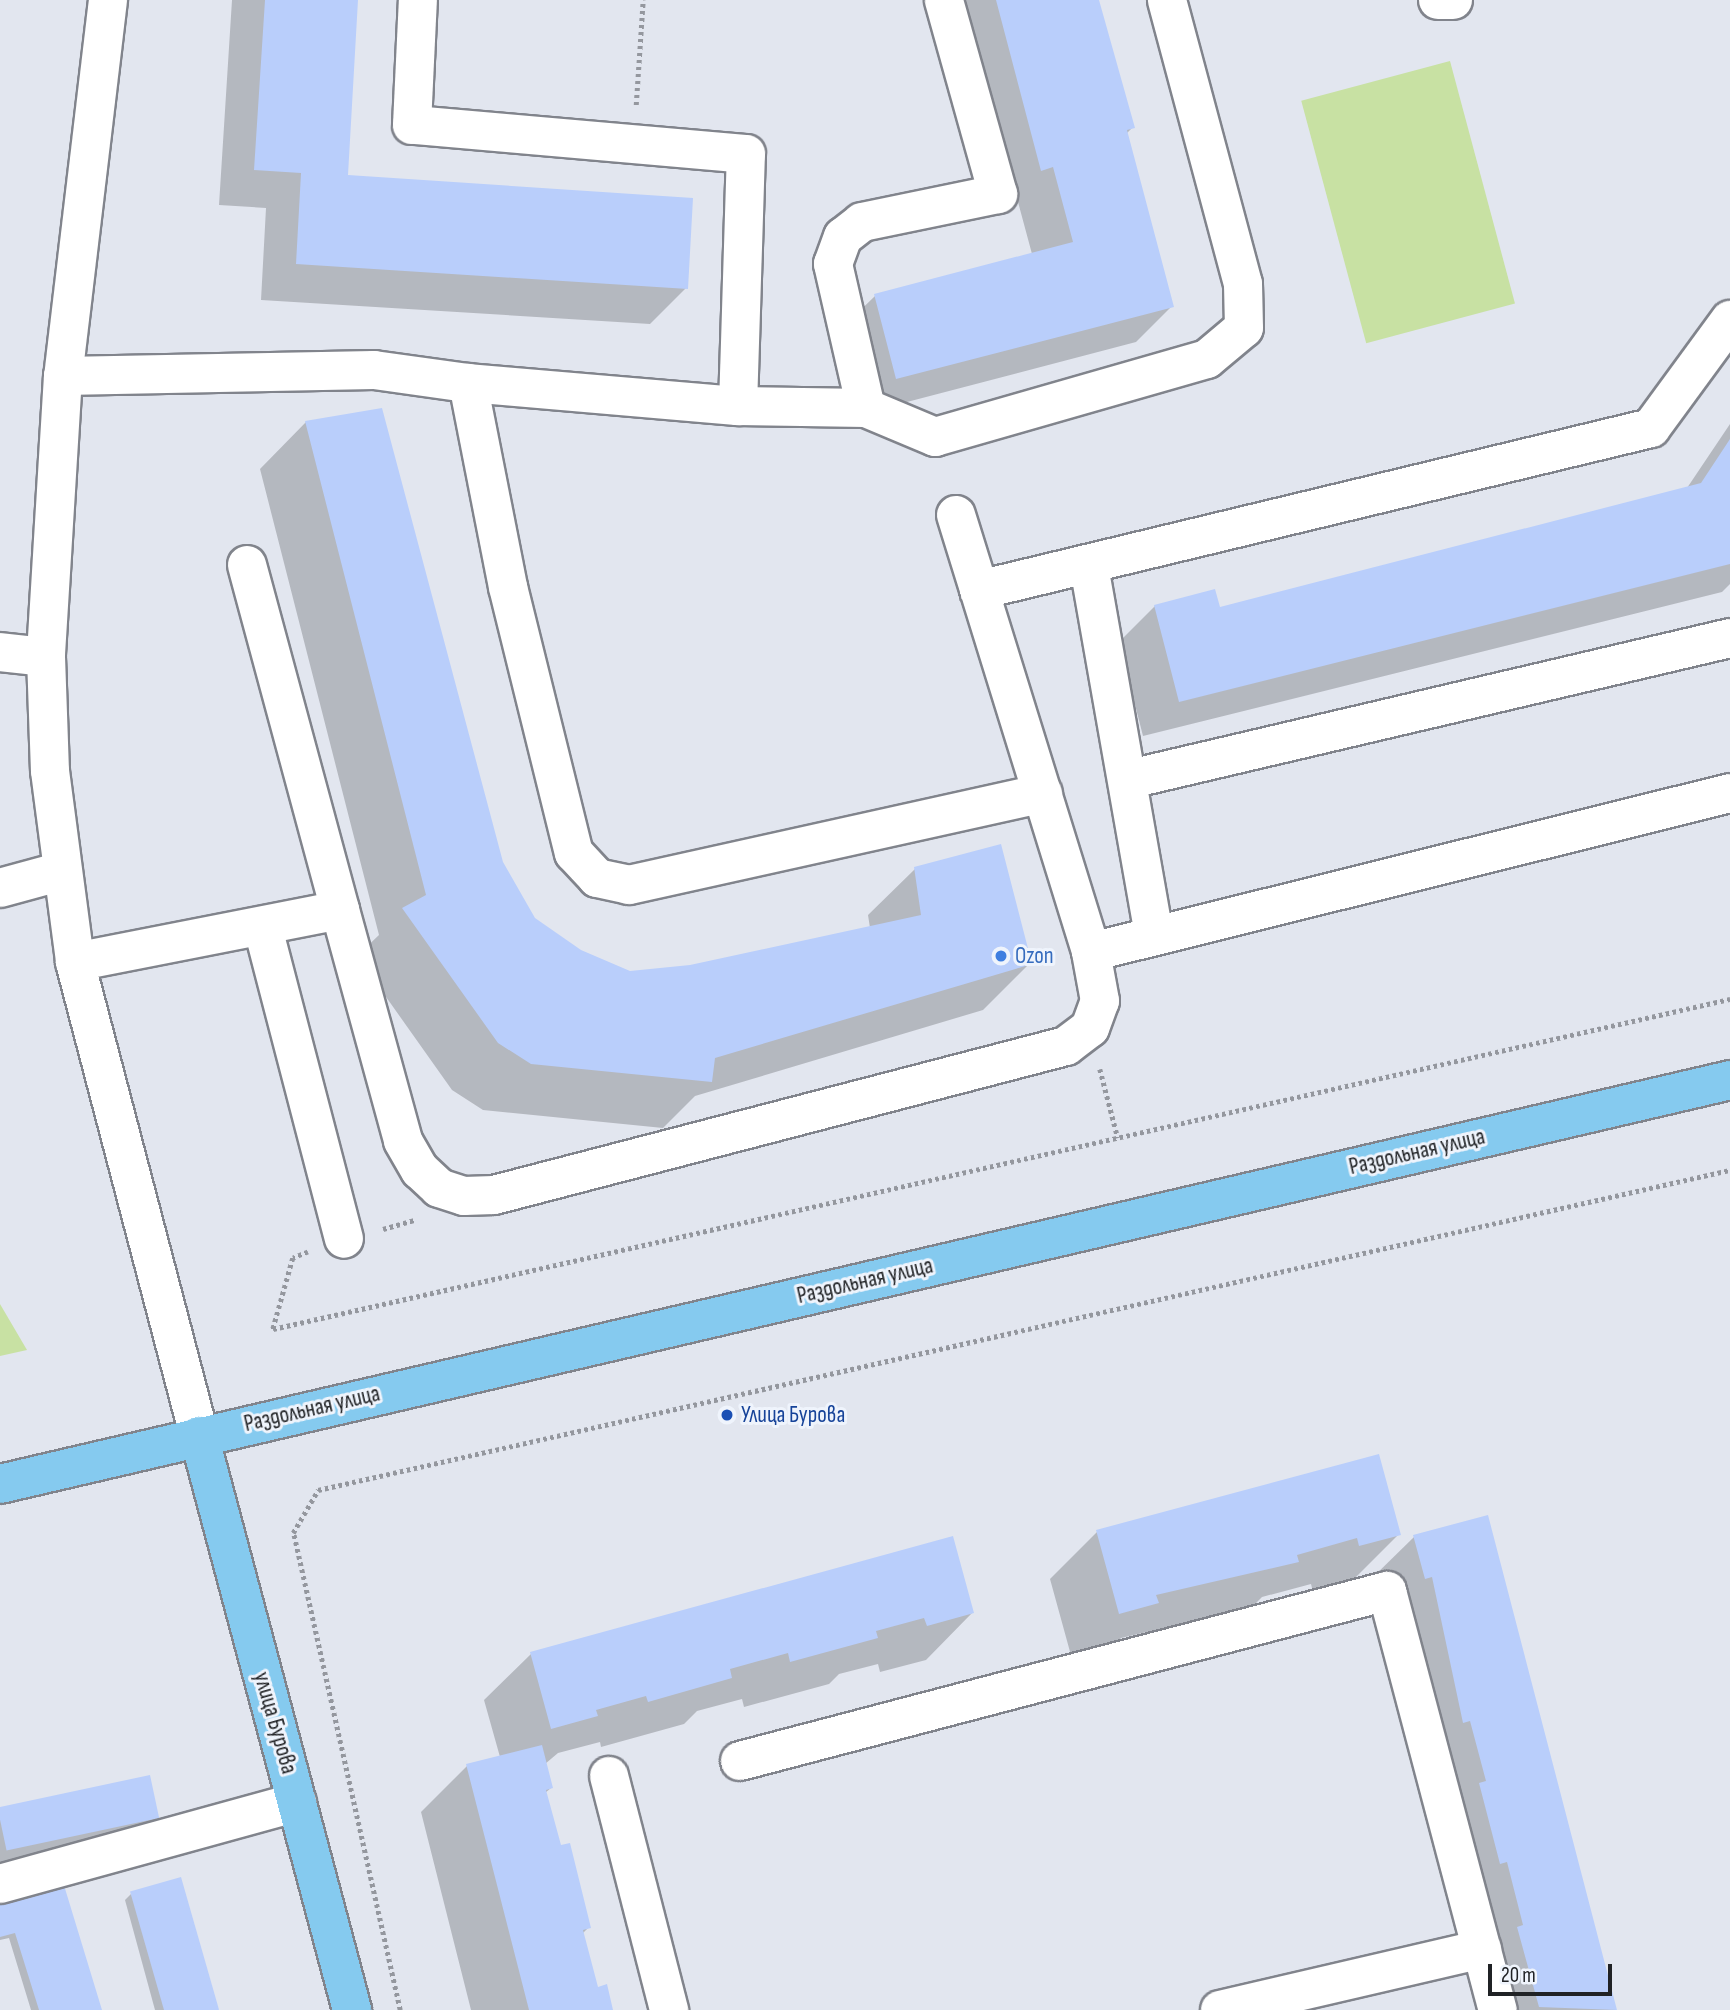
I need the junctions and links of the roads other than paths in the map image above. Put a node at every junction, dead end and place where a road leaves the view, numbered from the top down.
1 (107, 0) edge
2 (418, 0) edge
3 (944, 0) edge
4 (1167, 0) edge
5 (1438, 0) edge
6 (1453, 0) edge
7 (1730, 320) edge
8 (63, 376) junction
9 (468, 383) junction
10 (738, 405) junction
11 (866, 408) junction
12 (956, 515) dead end
13 (247, 565) dead end
14 (1090, 566) junction
15 (979, 590) junction
16 (1730, 638) edge
17 (0, 653) edge
18 (46, 657) junction
19 (1130, 779) junction
20 (1043, 793) junction
21 (1730, 793) edge
22 (62, 871) junction
23 (0, 888) edge
24 (340, 910) junction
25 (263, 928) junction
26 (1154, 933) junction
27 (1091, 952) junction
28 (75, 962) junction
29 (1730, 1080) edge
30 (344, 1239) dead end
31 (199, 1436) junction
32 (0, 1484) edge
33 (740, 1761) dead end
34 (609, 1776) dead end
35 (297, 1802) junction
36 (0, 1884) edge
37 (1482, 1949) junction
38 (352, 2010) edge
39 (669, 2010) edge
40 (1220, 2010) edge
41 (1498, 2010) edge

1 - 8 street
2 - 10 street
3 - 11 street
4 - 11 street
5 - 6 street
7 - 14 street
8 - 9 street
8 - 18 street
9 - 10 street
9 - 20 street
10 - 11 street
12 - 15 street
13 - 24 street
14 - 15 street
14 - 19 street
15 - 20 street
16 - 19 street
17 - 18 street
18 - 22 street
19 - 26 street
20 - 27 street
21 - 26 street
22 - 23 street
22 - 28 street
24 - 25 street
24 - 27 street
25 - 28 street
25 - 30 street
26 - 27 street
28 - 31 street
29 - 31 main road, Раздольная улица
31 - 32 main road, Раздольная улица
31 - 35 main road, улица Бурова
33 - 37 street
34 - 39 street
35 - 36 street
35 - 38 main road, улица Бурова
37 - 40 street
37 - 41 street

